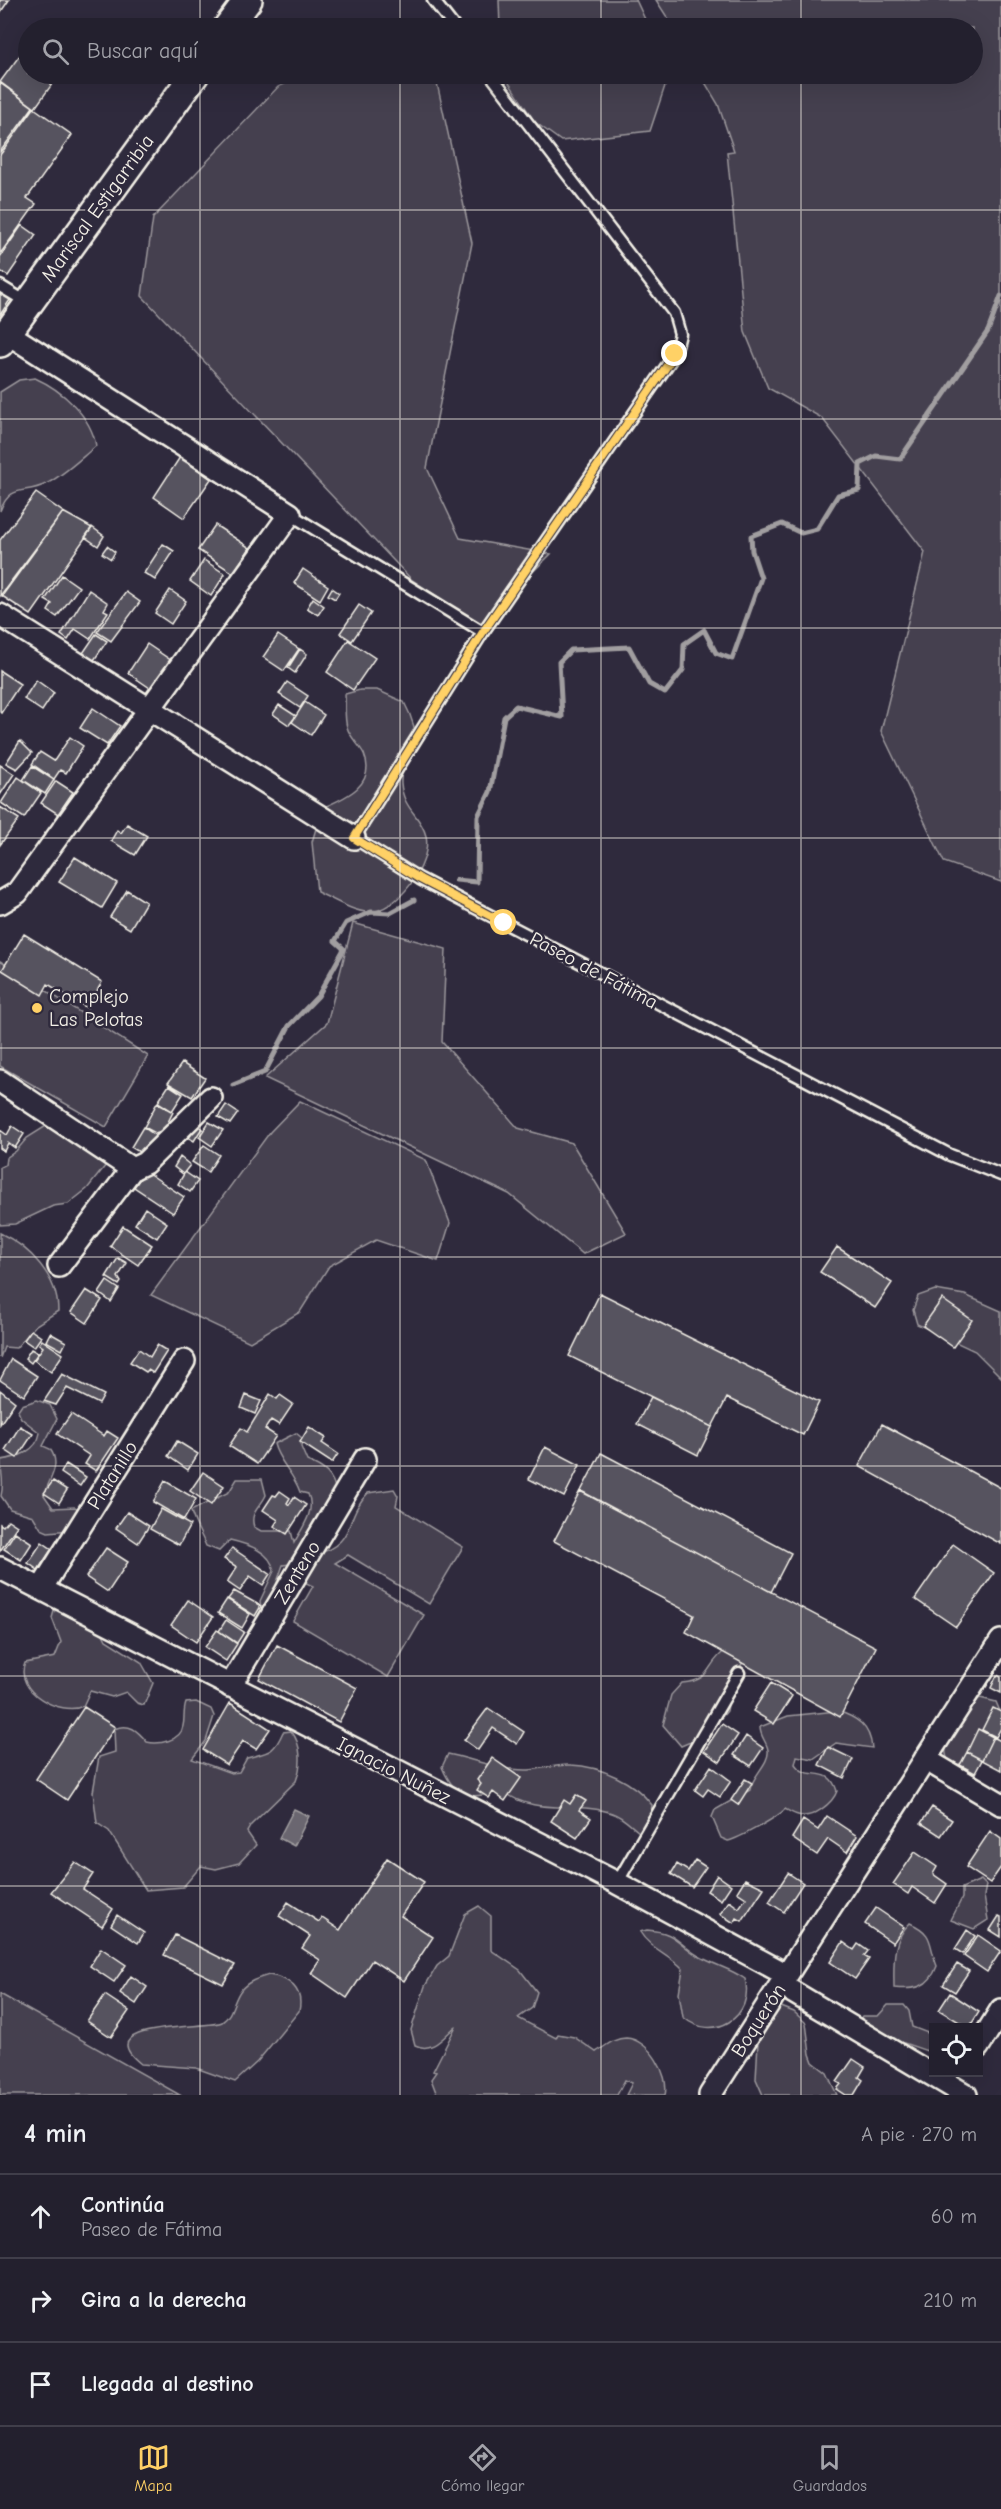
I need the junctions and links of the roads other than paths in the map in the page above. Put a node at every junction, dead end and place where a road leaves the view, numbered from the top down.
1 (248, 0) edge
2 (433, 0) edge
3 (234, 18) edge
4 (447, 18) edge
5 (188, 84) edge
6 (498, 84) edge
7 (0, 286) edge
8 (28, 303) junction
9 (4, 338) edge
10 (290, 514) junction
11 (0, 615) edge
12 (483, 632) junction
13 (149, 709) junction
14 (354, 838) junction
15 (0, 903) edge
16 (1, 1083) edge
17 (211, 1098) dead end
18 (132, 1169) junction
19 (1001, 1175) edge
20 (59, 1266) dead end
21 (184, 1361) dead end
22 (365, 1459) dead end
23 (0, 1568) edge
24 (41, 1589) junction
25 (1001, 1641) edge
26 (739, 1672) dead end
27 (230, 1686) junction
28 (925, 1759) junction
29 (1001, 1804) edge
30 (617, 1883) junction
31 (784, 1980) junction
32 (1001, 2010) edge
33 (983, 2039) edge
34 (958, 2088) edge
35 (710, 2095) edge

1 - 3 street
2 - 4 lane
5 - 8 street, Mariscal Estigarribia
6 - 12 lane
7 - 8 lane
8 - 9 street, Mariscal Estigarribia
9 - 10 street
10 - 12 lane
10 - 13 street
11 - 13 street, Paseo de Fátima
12 - 14 lane
13 - 14 street, Paseo de Fátima
13 - 15 street
14 - 19 lane, Paseo de Fátima
16 - 18 street
17 - 18 street
18 - 20 street
21 - 24 street, Platanillo
22 - 27 street, Zenteno
23 - 24 street, Ignacio Nuñez
24 - 27 street, Ignacio Nuñez
25 - 28 street, Boquerón
26 - 30 lane
27 - 30 street, Ignacio Nuñez
28 - 29 street
28 - 31 street, Boquerón
30 - 31 street, Ignacio Nuñez
31 - 34 street, Ignacio Nuñez
31 - 35 street, Boquerón
32 - 33 street

